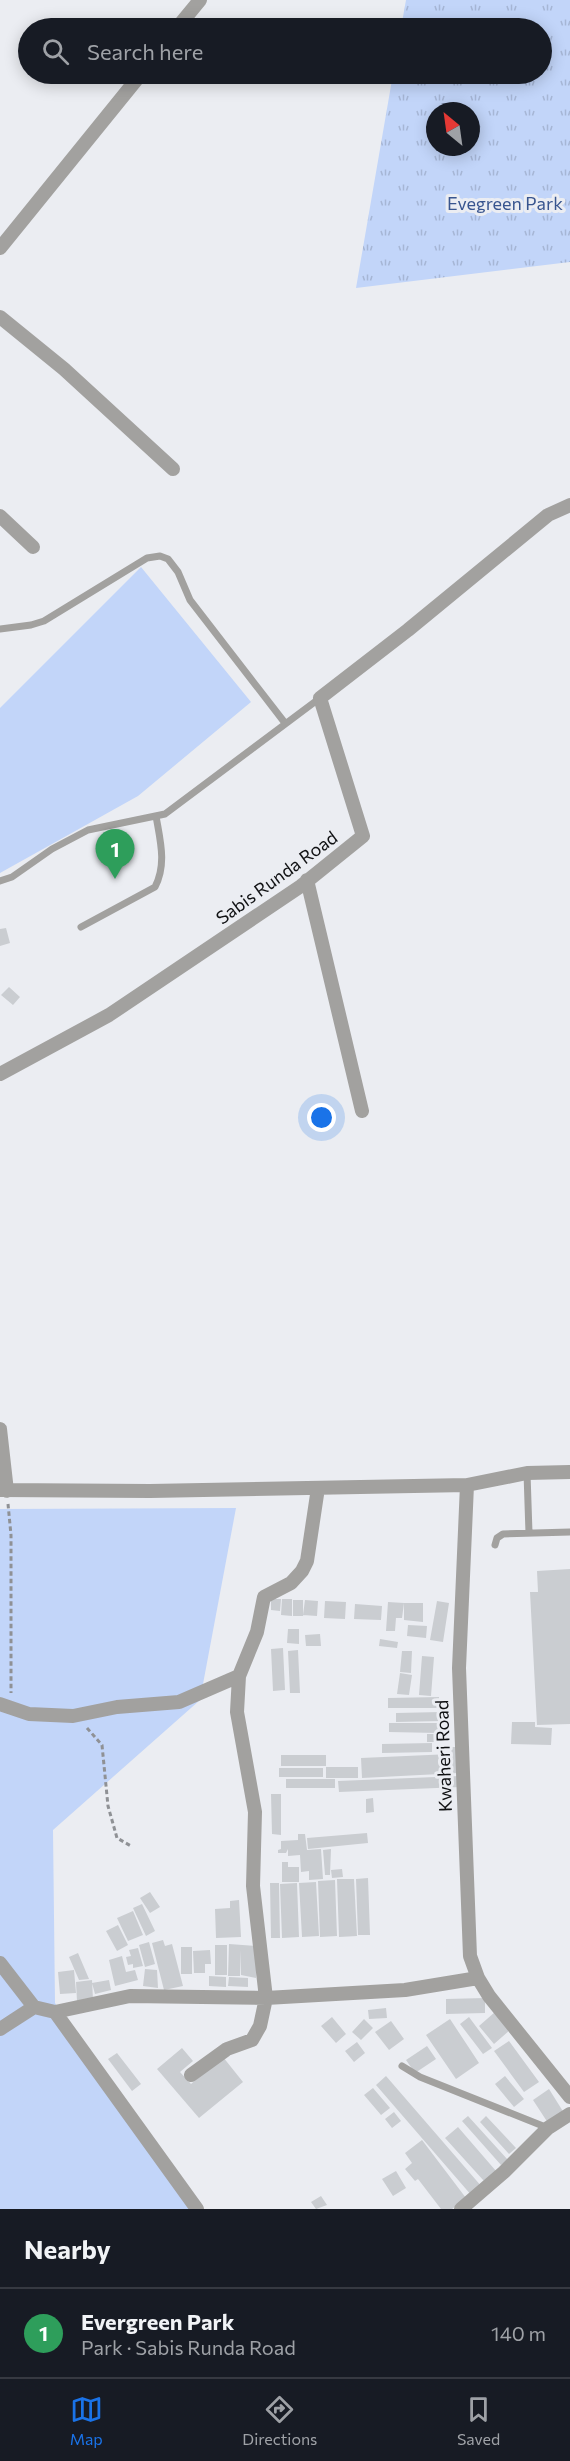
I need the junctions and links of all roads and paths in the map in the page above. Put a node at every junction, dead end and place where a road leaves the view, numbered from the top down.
1 (200, 0) edge
2 (185, 18) edge
3 (133, 84) edge
4 (0, 248) edge
5 (0, 317) edge
6 (173, 470) dead end
7 (570, 505) edge
8 (0, 516) edge
9 (33, 547) dead end
10 (0, 629) edge
11 (320, 698) junction
12 (285, 723) junction
13 (156, 816) junction
14 (308, 880) junction
15 (0, 881) edge
16 (81, 927) dead end
17 (0, 1074) edge
18 (362, 1111) dead end
19 (0, 1429) edge
20 (570, 1472) edge
21 (526, 1473) junction
22 (467, 1485) junction
23 (318, 1488) junction
24 (4, 1490) edge
25 (570, 1532) edge
26 (529, 1533) junction
27 (495, 1545) dead end
28 (239, 1676) junction
29 (4, 1705) edge
30 (73, 1716) junction
31 (130, 1846) dead end
32 (0, 1962) edge
33 (478, 1978) junction
34 (266, 1998) junction
35 (34, 2007) junction
36 (55, 2012) junction
37 (0, 2030) edge
38 (402, 2066) dead end
39 (191, 2074) dead end
40 (570, 2097) edge
41 (570, 2114) edge
42 (548, 2128) junction
43 (197, 2209) edge
44 (461, 2209) edge

1 - 2 street
3 - 4 street
5 - 6 street
7 - 11 street
8 - 9 street
10 - 12 lane
11 - 12 lane
11 - 14 street, Sabis Runda Road
12 - 13 lane
13 - 15 lane
13 - 16 lane
14 - 17 street, Sabis Runda Road
14 - 18 street
19 - 24 street
20 - 21 street
21 - 22 street
21 - 26 lane
22 - 23 street
22 - 33 street, Kwaheri Road
23 - 24 street
23 - 28 street
24 - 29 path
25 - 26 lane
26 - 27 lane
28 - 30 street
28 - 34 street
29 - 30 street
30 - 31 path
32 - 35 street
33 - 34 street
33 - 40 street, Kwaheri Road
34 - 36 street
34 - 39 street
35 - 36 street
35 - 37 street
36 - 43 street
38 - 42 lane
41 - 42 street
42 - 44 street

